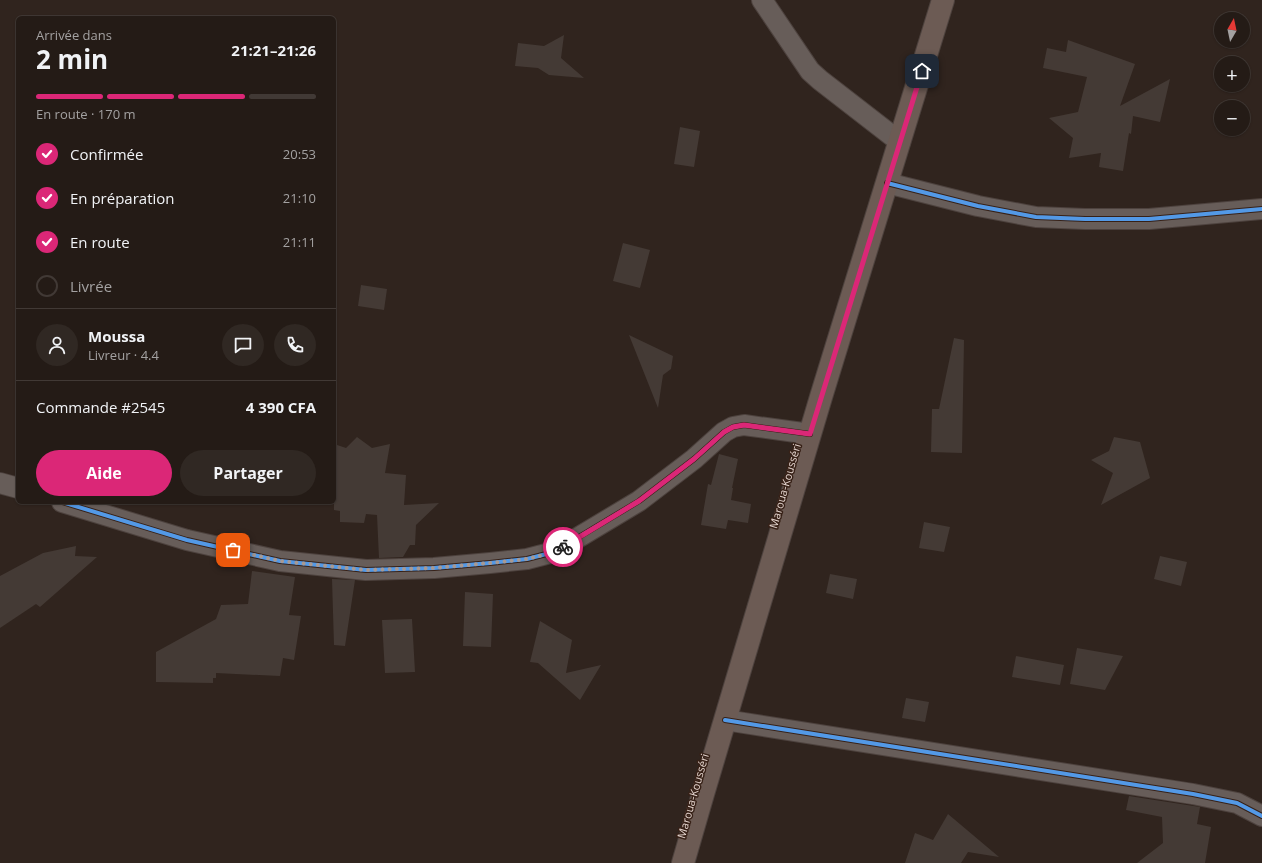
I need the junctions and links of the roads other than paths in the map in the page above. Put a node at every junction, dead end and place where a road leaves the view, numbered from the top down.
1 (762, 0) edge
2 (943, 0) edge
3 (900, 142) junction
4 (887, 183) junction
5 (1262, 209) edge
6 (810, 434) junction
7 (0, 482) edge
8 (16, 487) edge
9 (69, 504) edge
10 (725, 720) junction
11 (1262, 816) edge
12 (683, 863) edge

1 - 3 street
2 - 3 highway, Maroua-Kousséri
3 - 4 highway, Maroua-Kousséri
4 - 5 street
4 - 6 highway, Maroua-Kousséri
6 - 9 street
6 - 10 highway, Maroua-Kousséri
7 - 8 street
10 - 11 street
10 - 12 highway, Maroua-Kousséri

